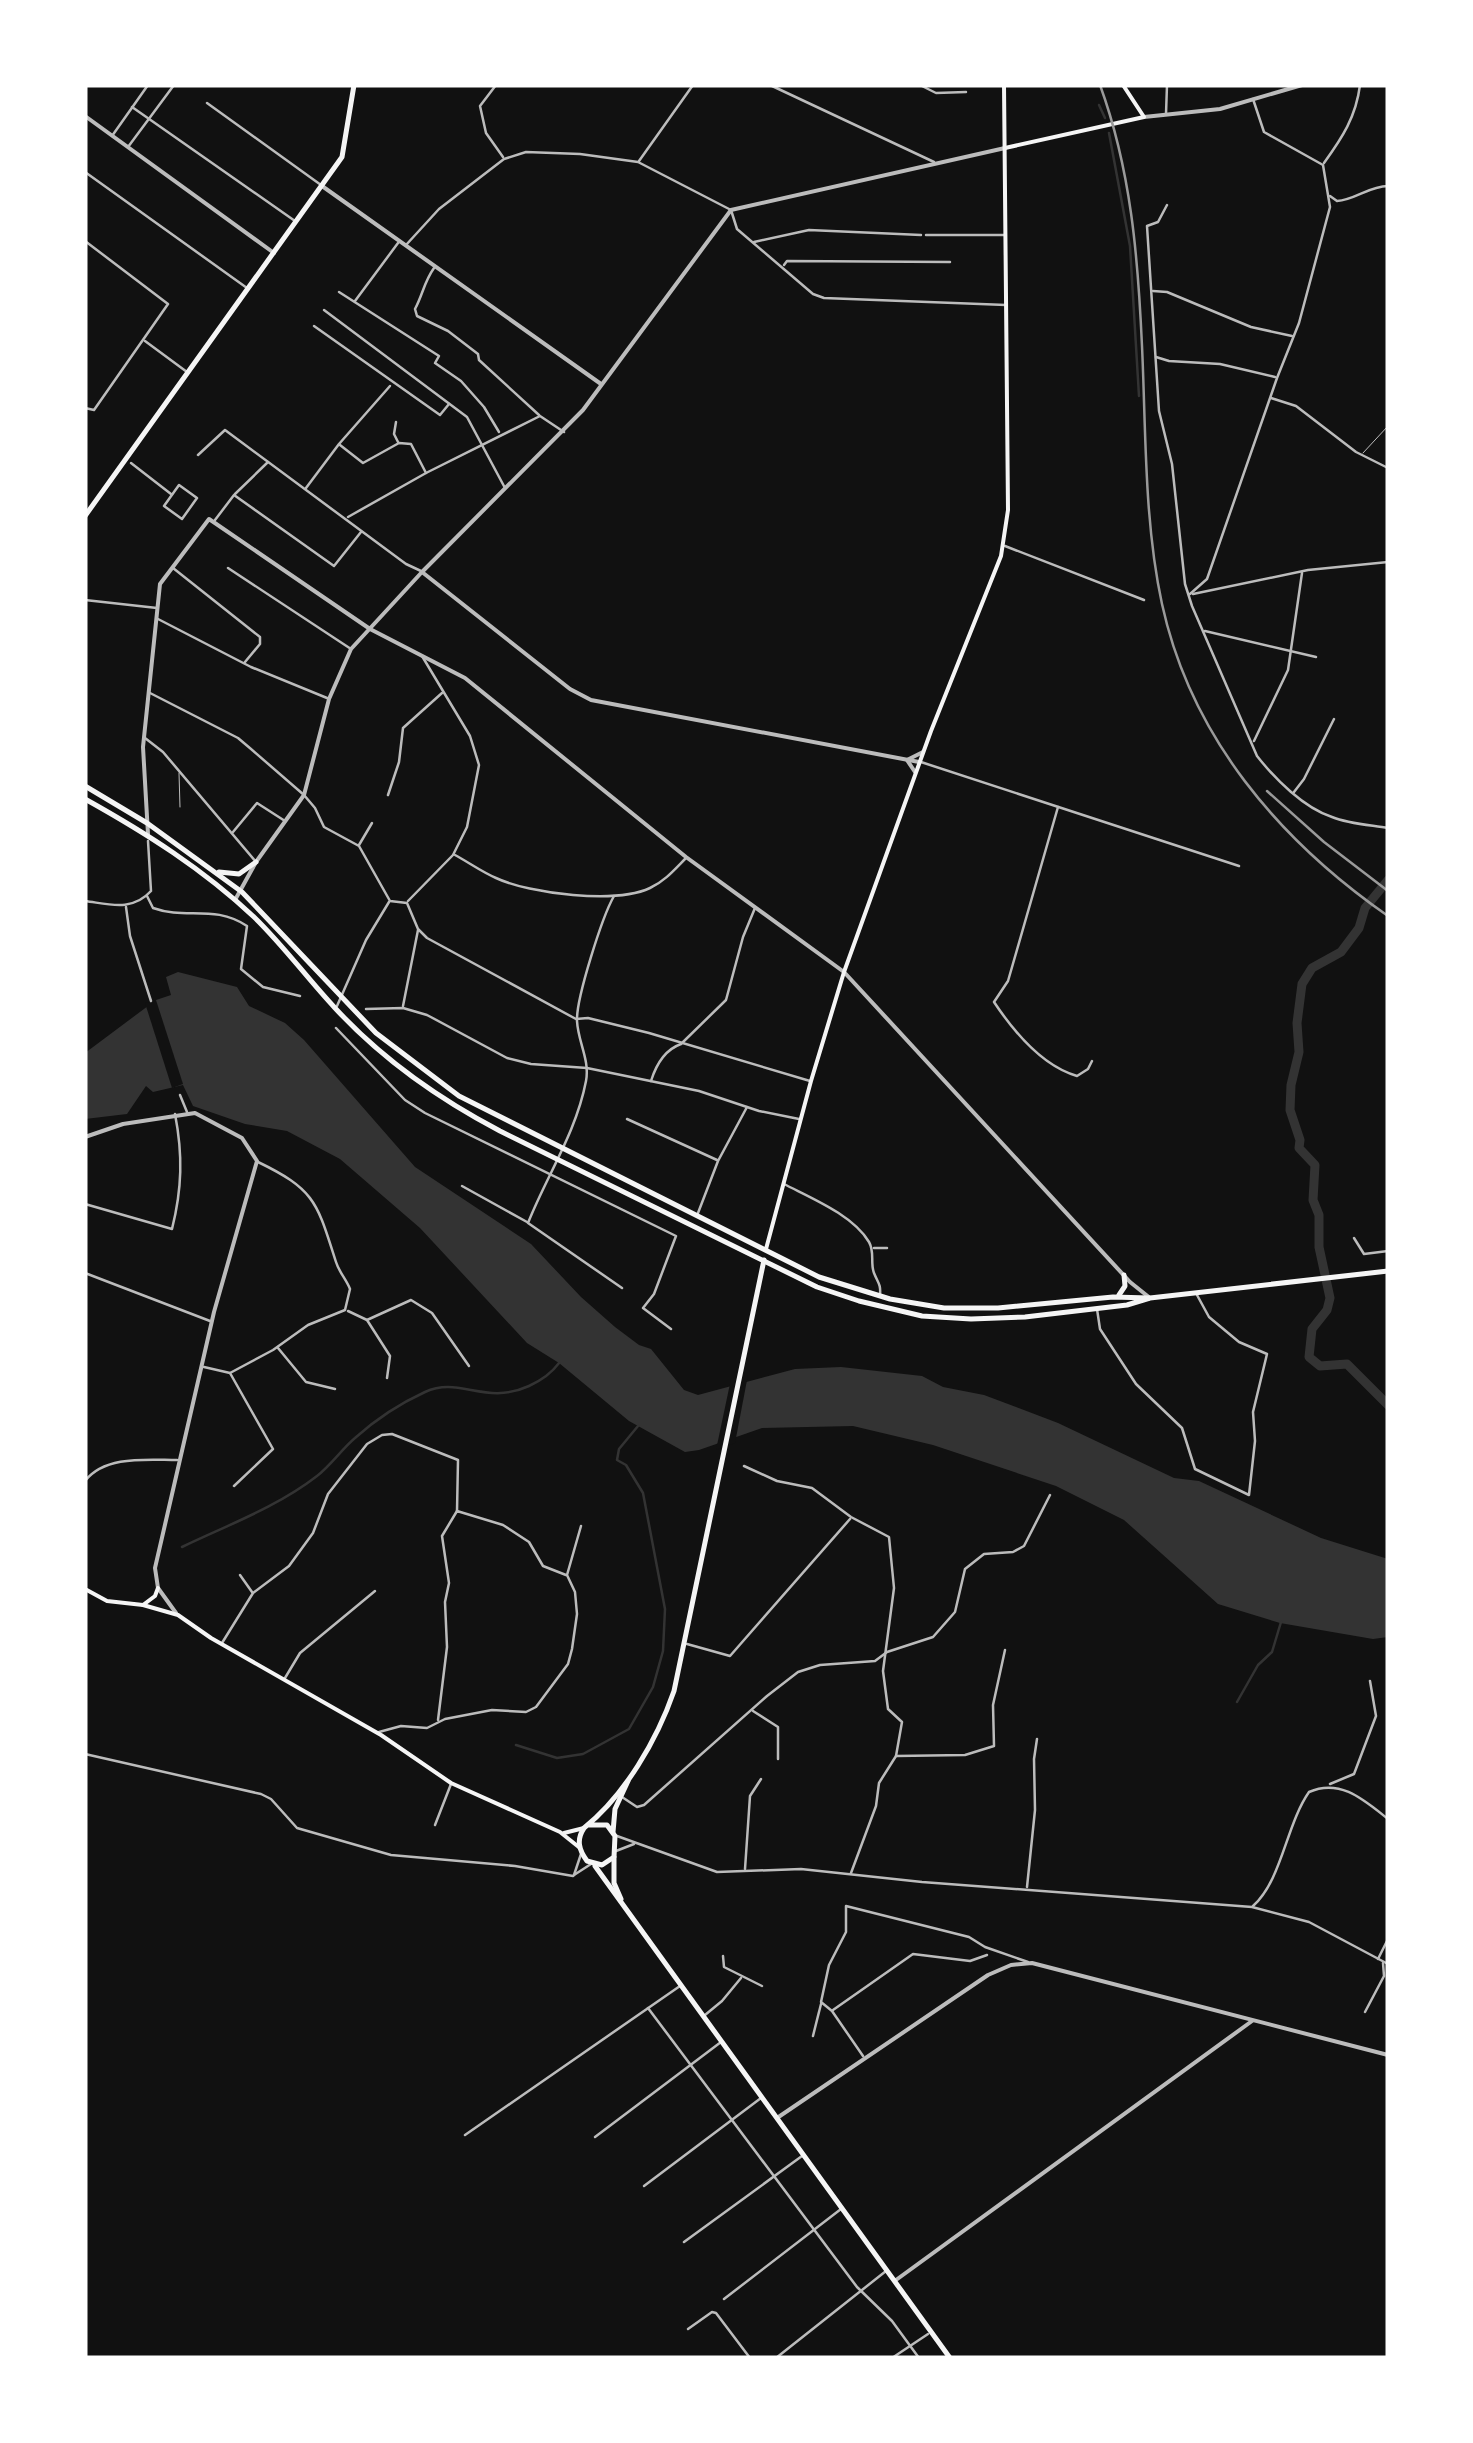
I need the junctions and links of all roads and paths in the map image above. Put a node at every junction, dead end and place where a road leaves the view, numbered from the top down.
1 (148, 85) edge
2 (174, 85) edge
3 (354, 85) edge
4 (496, 85) edge
5 (684, 85) edge
6 (770, 85) edge
7 (920, 85) edge
8 (1004, 85) edge
9 (1122, 85) edge
10 (1168, 85) edge
11 (1302, 85) edge
12 (1360, 85) edge
13 (691, 87) edge
14 (966, 92) dead end
15 (1253, 99) junction
16 (207, 104) dead end
17 (132, 108) junction
18 (1166, 115) junction
19 (85, 116) edge
20 (1144, 117) junction
21 (150, 120) junction
22 (1004, 133) junction
23 (112, 136) junction
24 (1018, 145) junction
25 (128, 147) junction
26 (1005, 148) junction
27 (991, 151) junction
28 (504, 158) junction
29 (638, 162) junction
30 (1004, 162) junction
31 (935, 163) junction
32 (1323, 165) junction
33 (85, 172) edge
34 (322, 186) junction
35 (1388, 186) edge
36 (1329, 195) junction
37 (1167, 205) dead end
38 (731, 210) junction
39 (296, 222) junction
40 (1006, 236) junction
41 (85, 241) edge
42 (753, 242) junction
43 (402, 244) junction
44 (274, 253) junction
45 (950, 262) dead end
46 (434, 268) junction
47 (782, 268) junction
48 (249, 288) junction
49 (1151, 291) junction
50 (339, 292) dead end
51 (354, 303) junction
52 (1006, 305) junction
53 (324, 310) dead end
54 (314, 326) dead end
55 (1294, 336) junction
56 (144, 340) junction
57 (1156, 357) junction
58 (189, 374) junction
59 (1276, 378) junction
60 (392, 384) junction
61 (601, 384) junction
62 (1271, 398) junction
63 (451, 402) junction
64 (85, 408) edge
65 (540, 416) junction
66 (396, 422) dead end
67 (1388, 426) edge
68 (564, 432) junction
69 (500, 435) junction
70 (339, 444) junction
71 (399, 444) junction
72 (482, 445) junction
73 (1362, 454) junction
74 (198, 455) dead end
75 (268, 462) junction
76 (131, 463) dead end
77 (1388, 468) edge
78 (426, 473) junction
79 (306, 489) junction
80 (506, 490) junction
81 (172, 495) junction
82 (234, 495) junction
83 (85, 516) edge
84 (346, 518) junction
85 (212, 520) junction
86 (362, 530) junction
87 (1004, 546) junction
88 (1388, 562) edge
89 (171, 566) junction
90 (228, 568) dead end
91 (422, 572) junction
92 (1302, 572) junction
93 (1188, 595) junction
94 (85, 600) edge
95 (1144, 600) dead end
96 (157, 608) junction
97 (156, 618) junction
98 (370, 628) junction
99 (1202, 630) junction
100 (351, 648) junction
101 (1291, 652) junction
102 (422, 655) junction
103 (1316, 657) dead end
104 (244, 663) junction
105 (149, 692) junction
106 (442, 693) junction
107 (328, 699) junction
108 (1334, 719) dead end
109 (144, 737) junction
110 (1253, 743) junction
111 (923, 752) junction
112 (906, 760) junction
113 (919, 762) junction
114 (930, 765) junction
115 (180, 770) junction
116 (916, 772) junction
117 (85, 786) edge
118 (1294, 792) junction
119 (304, 795) junction
120 (388, 795) dead end
121 (85, 799) edge
122 (180, 807) dead end
123 (1058, 807) junction
124 (285, 821) junction
125 (147, 823) junction
126 (372, 823) dead end
127 (1388, 828) edge
128 (232, 833) junction
129 (148, 834) junction
130 (358, 846) junction
131 (453, 855) junction
132 (686, 857) junction
133 (256, 862) junction
134 (1239, 866) dead end
135 (214, 870) junction
136 (242, 892) junction
137 (147, 896) junction
138 (614, 896) junction
139 (235, 900) junction
140 (85, 901) edge
141 (390, 901) junction
142 (407, 903) junction
143 (126, 906) junction
144 (756, 906) junction
145 (418, 929) junction
146 (844, 972) junction
147 (300, 996) dead end
148 (342, 1000) junction
149 (151, 1001) dead end
150 (335, 1008) junction
151 (403, 1008) junction
152 (366, 1009) dead end
153 (576, 1019) junction
154 (336, 1028) dead end
155 (680, 1044) junction
156 (1092, 1061) dead end
157 (587, 1068) junction
158 (811, 1081) junction
159 (651, 1082) junction
160 (180, 1095) dead end
161 (748, 1106) junction
162 (187, 1112) junction
163 (175, 1114) junction
164 (627, 1119) dead end
165 (801, 1120) junction
166 (85, 1137) edge
167 (564, 1150) junction
168 (559, 1160) junction
169 (718, 1161) junction
170 (257, 1162) junction
171 (550, 1175) junction
172 (784, 1184) junction
173 (462, 1186) dead end
174 (85, 1204) edge
175 (697, 1216) junction
176 (528, 1223) junction
177 (1354, 1238) dead end
178 (872, 1248) junction
179 (887, 1248) dead end
180 (766, 1250) junction
181 (1388, 1251) edge
182 (764, 1259) junction
183 (85, 1273) edge
184 (1387, 1273) edge
185 (1124, 1275) junction
186 (622, 1288) dead end
187 (1196, 1293) junction
188 (879, 1296) junction
189 (1113, 1297) junction
190 (1150, 1298) junction
191 (1096, 1308) junction
192 (345, 1310) junction
193 (367, 1320) junction
194 (212, 1322) junction
195 (671, 1329) dead end
196 (277, 1347) junction
197 (202, 1366) junction
198 (470, 1366) dead end
199 (230, 1373) junction
200 (387, 1378) dead end
201 (335, 1389) dead end
202 (180, 1460) junction
203 (744, 1466) dead end
204 (85, 1481) edge
205 (234, 1486) dead end
206 (1050, 1495) dead end
207 (458, 1510) junction
208 (851, 1517) junction
209 (580, 1526) dead end
210 (240, 1575) dead end
211 (567, 1576) junction
212 (158, 1588) junction
213 (85, 1589) edge
214 (375, 1591) dead end
215 (253, 1593) junction
216 (144, 1606) junction
217 (178, 1615) junction
218 (221, 1644) junction
219 (686, 1644) junction
220 (1005, 1650) dead end
221 (887, 1652) junction
222 (285, 1678) junction
223 (1370, 1682) dead end
224 (752, 1710) junction
225 (438, 1722) junction
226 (377, 1732) junction
227 (1037, 1739) dead end
228 (85, 1754) edge
229 (896, 1756) junction
230 (778, 1759) dead end
231 (631, 1774) junction
232 (760, 1778) dead end
233 (452, 1783) junction
234 (1326, 1785) junction
235 (621, 1796) junction
236 (1388, 1818) edge
237 (435, 1825) dead end
238 (586, 1827) junction
239 (560, 1832) junction
240 (614, 1834) junction
241 (636, 1844) junction
242 (581, 1850) junction
243 (615, 1854) junction
244 (593, 1865) junction
245 (745, 1871) junction
246 (850, 1874) junction
247 (573, 1876) junction
248 (1026, 1888) junction
249 (624, 1906) junction
250 (1252, 1908) junction
251 (1388, 1939) edge
252 (987, 1954) dead end
253 (722, 1956) dead end
254 (1383, 1962) edge
255 (1032, 1963) junction
256 (741, 1978) junction
257 (682, 1985) junction
258 (762, 1986) dead end
259 (821, 2002) junction
260 (648, 2008) junction
261 (832, 2011) junction
262 (1364, 2012) dead end
263 (704, 2016) junction
264 (1252, 2020) junction
265 (812, 2036) dead end
266 (722, 2041) junction
267 (1388, 2054) edge
268 (864, 2058) junction
269 (691, 2064) junction
270 (762, 2098) junction
271 (777, 2118) junction
272 (732, 2120) junction
273 (466, 2135) dead end
274 (594, 2137) dead end
275 (804, 2155) junction
276 (775, 2176) junction
277 (644, 2186) dead end
278 (842, 2208) junction
279 (814, 2230) junction
280 (684, 2242) dead end
281 (887, 2270) junction
282 (894, 2281) junction
283 (863, 2292) junction
284 (724, 2298) dead end
285 (688, 2328) dead end
286 (931, 2332) junction
287 (910, 2346) junction
288 (750, 2358) edge
289 (776, 2358) edge
290 (892, 2358) edge
291 (918, 2358) edge
292 (950, 2358) edge

1 - 17 street
2 - 21 street
3 - 34 main road
4 - 28 street
5 - 13 street
6 - 31 street
7 - 14 street
8 - 22 main road
9 - 20 main road
10 - 18 street
11 - 15 street
12 - 32 street
13 - 29 street
15 - 18 street
15 - 32 street
16 - 34 street
17 - 21 street
17 - 23 street
18 - 20 street
19 - 23 street
20 - 24 main road
21 - 25 street
21 - 39 street
22 - 24 main road
22 - 26 main road
22 - 27 street
23 - 25 street
24 - 26 main road
24 - 30 main road
25 - 44 street
26 - 27 street
26 - 30 main road
27 - 30 street
27 - 31 street
28 - 29 street
28 - 43 street
29 - 38 street
30 - 40 main road
31 - 38 street
32 - 36 street
33 - 48 street
34 - 39 main road
34 - 43 street
35 - 36 street
36 - 55 street
37 - 49 street
38 - 42 street
38 - 61 street
39 - 44 main road
40 - 42 street
40 - 52 main road
41 - 56 street
42 - 47 street
43 - 46 street
43 - 51 street
44 - 48 main road
45 - 47 street
46 - 61 street
46 - 65 street
47 - 52 street
48 - 58 main road
49 - 55 street
49 - 57 street
50 - 51 street
51 - 69 street
52 - 87 main road
53 - 63 street
54 - 60 street
55 - 59 street
56 - 58 street
56 - 64 street
57 - 59 street
57 - 93 street
58 - 83 main road
59 - 62 street
60 - 63 street
60 - 70 street
61 - 68 street
62 - 73 street
62 - 93 street
63 - 72 street
65 - 68 street
65 - 69 street
66 - 71 street
67 - 73 lane
68 - 80 street
69 - 72 street
70 - 71 street
70 - 79 street
71 - 78 street
72 - 78 street
72 - 80 street
73 - 77 street
74 - 75 street
75 - 79 street
75 - 82 street
76 - 81 street
78 - 84 street
79 - 84 street
80 - 91 street
81 - 81 street
82 - 85 street
82 - 86 street
84 - 86 street
85 - 89 street
85 - 98 street
86 - 91 street
87 - 95 street
87 - 111 main road
88 - 92 street
89 - 96 street
89 - 104 street
90 - 100 street
91 - 98 street
91 - 112 street
92 - 93 street
92 - 101 street
93 - 99 street
94 - 96 street
96 - 97 street
97 - 104 street
97 - 105 street
98 - 100 street
98 - 102 street
99 - 101 street
99 - 110 street
100 - 107 street
101 - 103 street
101 - 110 street
102 - 106 street
102 - 132 street
104 - 107 street
105 - 109 street
105 - 119 street
106 - 120 street
106 - 131 street
107 - 119 street
108 - 118 street
109 - 115 street
109 - 125 street
110 - 118 street
111 - 112 street
111 - 113 main road
111 - 114 street
112 - 113 street
112 - 116 street
113 - 114 street
113 - 116 main road
114 - 116 street
114 - 123 street
115 - 122 lane
115 - 128 street
116 - 146 main road
117 - 125 main road
118 - 127 street
119 - 124 street
119 - 130 street
121 - 129 main road
123 - 134 street
123 - 156 street
124 - 128 street
124 - 133 street
125 - 129 street
125 - 135 main road
126 - 130 street
128 - 133 street
129 - 137 street
129 - 139 main road
130 - 141 street
131 - 138 street
131 - 142 street
132 - 138 street
132 - 144 street
133 - 135 main road
133 - 136 street
135 - 136 main road
136 - 139 street
136 - 148 main road
137 - 143 street
137 - 147 street
138 - 153 street
139 - 150 main road
140 - 143 street
141 - 142 street
141 - 148 street
142 - 145 street
143 - 149 street
144 - 146 street
144 - 155 street
145 - 151 street
145 - 153 street
146 - 158 main road
146 - 185 street
148 - 150 street
148 - 167 main road
150 - 168 main road
151 - 152 street
151 - 157 street
153 - 155 street
153 - 157 street
154 - 171 street
155 - 158 street
155 - 159 street
157 - 159 street
157 - 167 street
158 - 165 main road
159 - 161 street
160 - 162 street
161 - 165 street
161 - 169 street
162 - 163 street
162 - 170 street
163 - 166 street
163 - 174 street
164 - 169 street
165 - 172 main road
167 - 168 street
167 - 175 main road
168 - 171 street
168 - 182 main road
169 - 175 street
170 - 192 street
170 - 194 street
171 - 176 street
171 - 195 street
172 - 178 street
172 - 180 main road
173 - 176 street
175 - 180 main road
176 - 186 street
177 - 181 street
178 - 179 street
178 - 188 street
180 - 182 main road
180 - 188 main road
182 - 191 main road
182 - 219 main road
183 - 194 street
184 - 187 main road
185 - 189 main road
185 - 190 street
187 - 190 main road
187 - 191 street
188 - 189 main road
189 - 190 main road
190 - 191 main road
192 - 193 street
192 - 196 street
193 - 198 street
193 - 200 street
194 - 197 street
196 - 199 street
196 - 201 street
197 - 199 street
197 - 202 street
199 - 205 street
202 - 204 street
202 - 212 street
203 - 208 street
206 - 221 street
207 - 211 street
207 - 215 street
207 - 225 street
208 - 219 street
208 - 221 street
209 - 211 street
210 - 215 street
211 - 225 street
212 - 216 main road
212 - 217 street
213 - 216 main road
214 - 222 street
215 - 218 street
216 - 217 main road
217 - 218 main road
218 - 222 main road
219 - 231 main road
220 - 229 street
221 - 224 street
221 - 229 street
222 - 226 main road
223 - 234 street
224 - 230 street
224 - 235 street
225 - 226 street
226 - 233 main road
227 - 248 street
228 - 247 street
229 - 246 street
231 - 235 main road
231 - 238 main road
232 - 245 street
233 - 237 street
233 - 239 main road
234 - 236 street
234 - 250 street
235 - 240 main road
238 - 239 main road
238 - 240 main road
238 - 242 main road
239 - 242 main road
240 - 241 street
240 - 243 main road
241 - 243 street
241 - 245 street
242 - 244 main road
242 - 247 street
243 - 244 main road
243 - 249 main road
244 - 247 street
244 - 249 main road
245 - 246 street
246 - 248 street
248 - 250 street
249 - 257 main road
250 - 254 street
251 - 254 street
252 - 261 street
253 - 256 street
254 - 262 street
255 - 259 street
255 - 264 street
255 - 268 street
256 - 258 street
256 - 263 street
257 - 260 street
257 - 263 main road
259 - 261 street
259 - 265 street
260 - 269 street
260 - 273 street
261 - 268 street
263 - 266 main road
264 - 267 street
264 - 282 street
266 - 269 street
266 - 270 main road
268 - 271 street
269 - 272 street
269 - 274 street
270 - 271 main road
270 - 272 street
271 - 275 main road
272 - 276 street
272 - 277 street
275 - 276 street
275 - 278 main road
276 - 279 street
276 - 280 street
278 - 279 street
278 - 281 main road
279 - 283 street
279 - 284 street
281 - 282 main road
281 - 283 street
282 - 286 main road
283 - 287 street
283 - 289 street
285 - 288 street
286 - 287 street
286 - 292 main road
287 - 290 street
287 - 291 street

